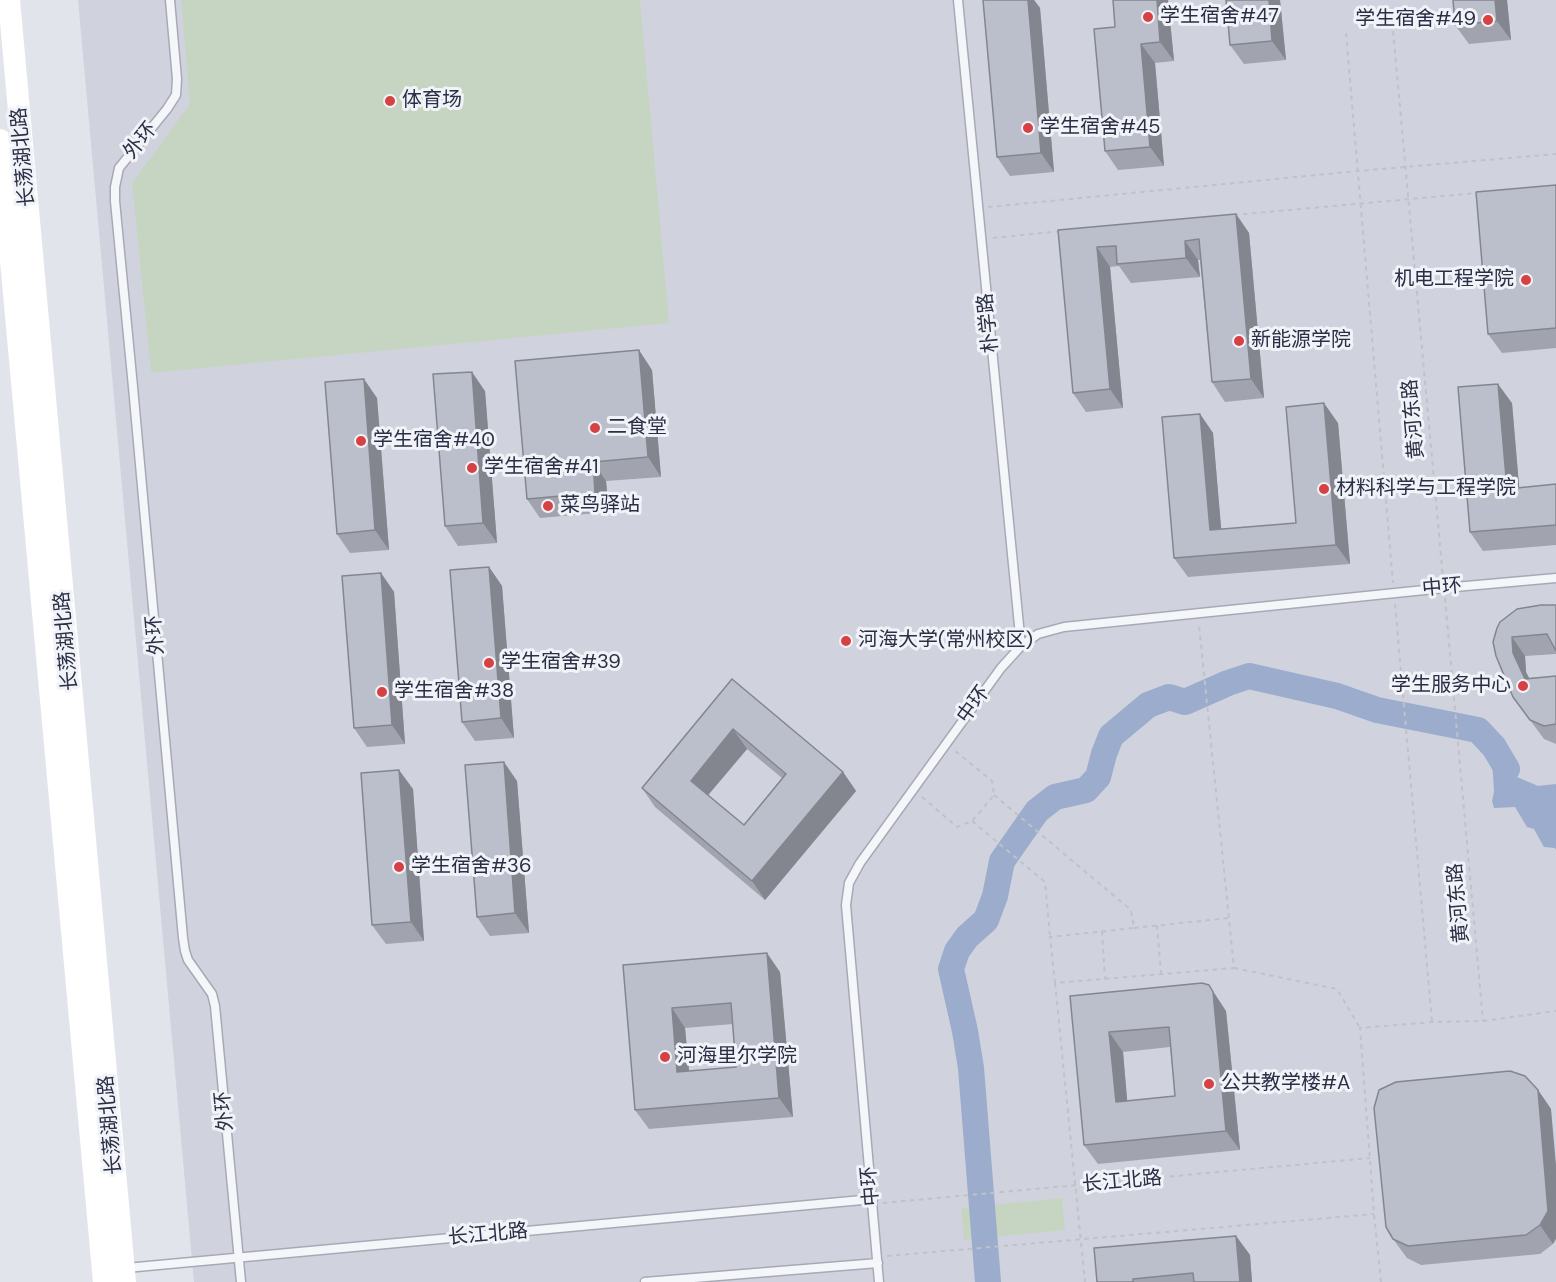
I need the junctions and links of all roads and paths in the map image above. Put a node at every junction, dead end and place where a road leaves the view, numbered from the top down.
1 (9, 0) edge
2 (170, 0) edge
3 (957, 0) edge
4 (1393, 31) dead end
5 (1346, 33) dead end
6 (0, 140) edge
7 (1556, 154) edge
8 (1405, 166) junction
9 (1358, 171) junction
10 (1476, 193) edge
11 (1407, 198) junction
12 (1361, 203) junction
13 (978, 208) junction
14 (1230, 215) edge
15 (1064, 231) edge
16 (981, 239) junction
17 (1556, 578) edge
18 (1444, 588) junction
19 (1394, 593) junction
20 (1198, 613) junction
21 (1021, 646) junction
22 (946, 744) junction
23 (913, 789) junction
24 (994, 795) junction
25 (972, 821) junction
26 (1229, 918) junction
27 (1156, 926) junction
28 (1134, 928) junction
29 (1101, 932) junction
30 (1050, 937) junction
31 (1234, 968) junction
32 (1161, 974) junction
33 (1105, 979) junction
34 (1055, 983) junction
35 (1556, 1011) edge
36 (1484, 1021) junction
37 (1432, 1022) junction
38 (1360, 1028) junction
39 (1370, 1158) junction
40 (1076, 1186) junction
41 (873, 1202) junction
42 (1374, 1214) junction
43 (1081, 1239) junction
44 (239, 1258) junction
45 (877, 1260) junction
46 (114, 1276) edge
47 (241, 1282) edge
48 (645, 1282) edge
49 (879, 1282) edge
50 (1085, 1282) edge
51 (1381, 1282) edge

1 - 46 main road, 长荡湖北路
2 - 44 lane, 外环
3 - 13 lane, 朴学路
4 - 8 path, 黄河东路
5 - 9 path, 黄河东路
6 - 46 main road, 长荡湖北路
7 - 8 path
8 - 9 path
8 - 11 path, 黄河东路
9 - 12 path, 黄河东路
9 - 13 path
10 - 11 path
11 - 12 path
11 - 18 path, 黄河东路
12 - 14 path
12 - 19 path, 黄河东路
13 - 16 lane, 朴学路
15 - 16 path
16 - 21 lane, 朴学路
17 - 18 lane, 中环
18 - 19 lane, 中环
18 - 36 path, 黄河东路
19 - 20 lane, 中环
19 - 37 path, 黄河东路
20 - 21 lane, 中环
20 - 26 path
21 - 22 lane, 中环
22 - 23 lane, 中环
22 - 24 path
23 - 25 path
23 - 41 lane, 中环
24 - 25 path
24 - 28 path
25 - 30 path
26 - 27 path
26 - 31 path
27 - 28 path
27 - 32 path
28 - 29 path
29 - 30 path
29 - 33 path
30 - 34 path
31 - 32 path
31 - 38 path
32 - 33 path
33 - 34 path
34 - 40 path
35 - 36 path
36 - 37 path
37 - 38 path
38 - 39 path
39 - 40 path, 长江北路
39 - 42 path
40 - 41 path, 长江北路
40 - 43 path
41 - 44 lane, 长江北路
41 - 45 lane, 中环
42 - 43 path
42 - 51 path
43 - 45 path
43 - 50 path
44 - 46 lane, 长江北路
44 - 47 lane, 外环
45 - 48 lane
45 - 49 lane, 中环

